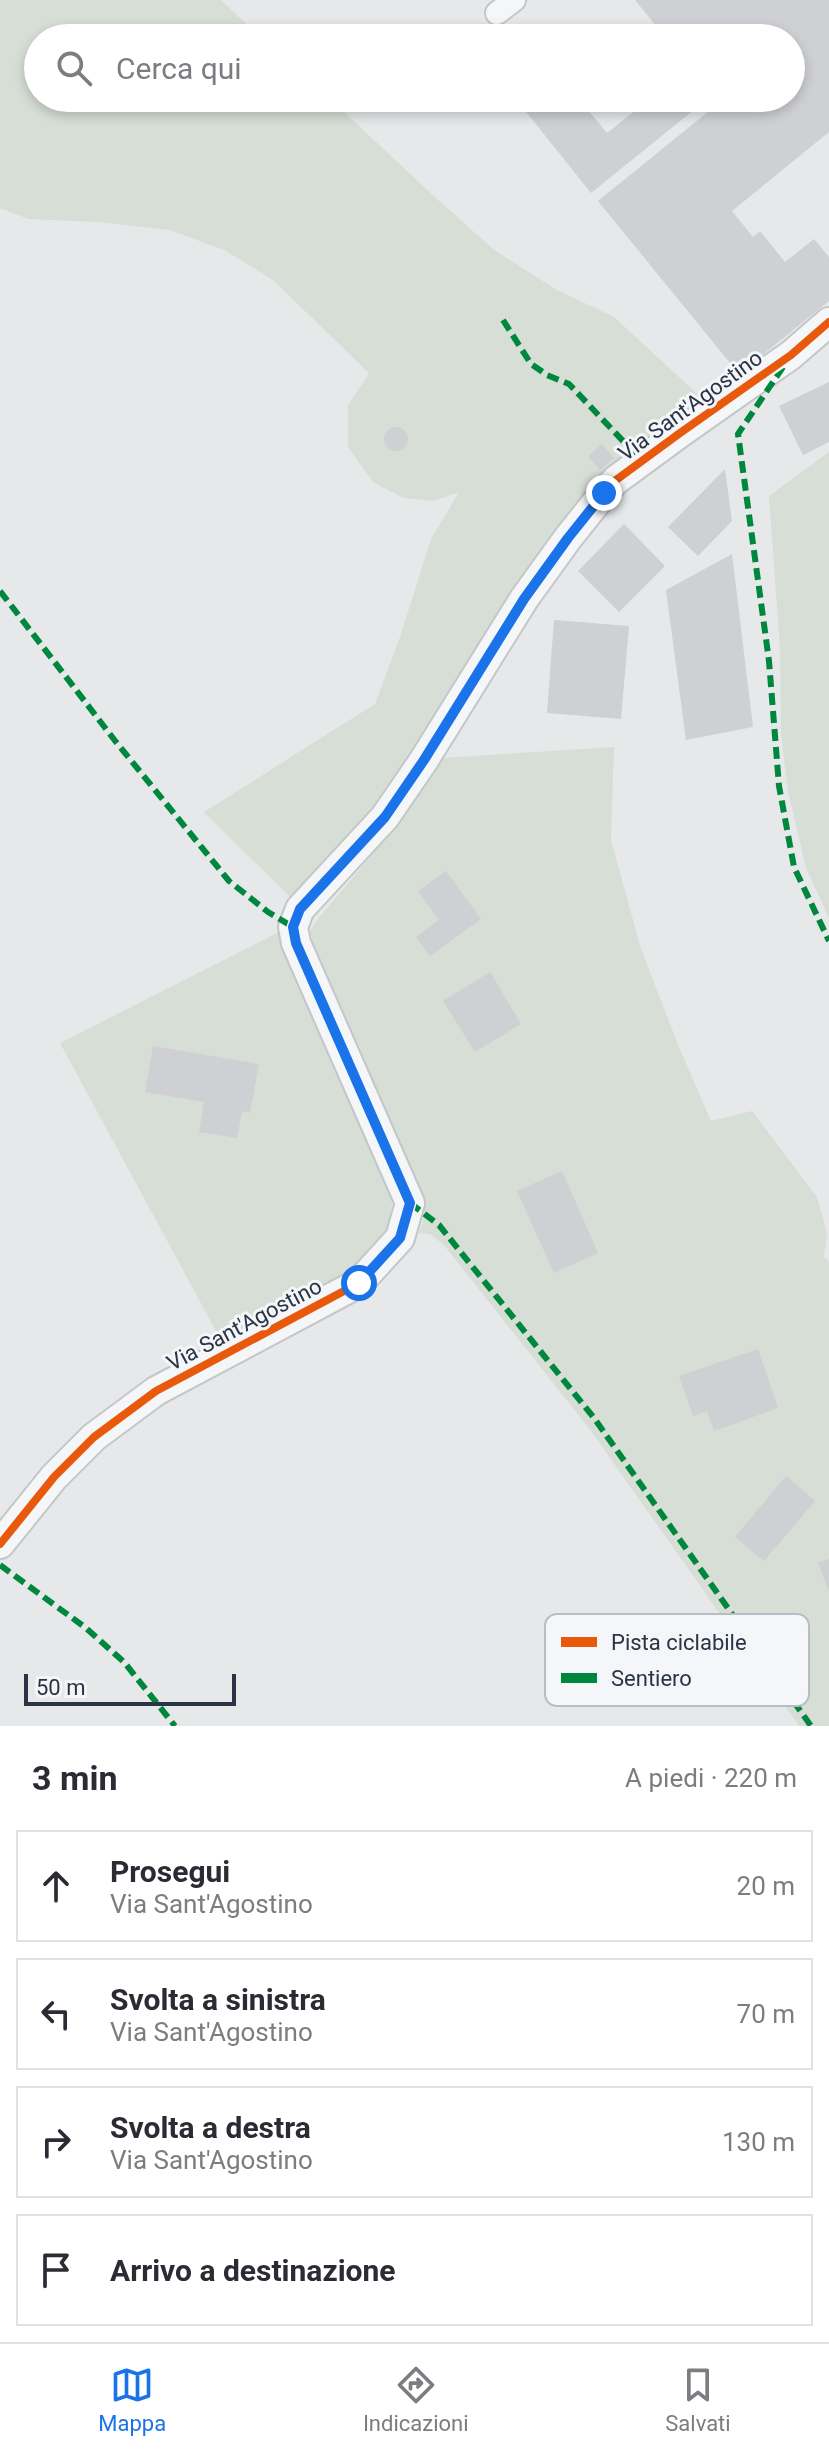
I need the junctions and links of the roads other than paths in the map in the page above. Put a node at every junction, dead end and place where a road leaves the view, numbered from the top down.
1 (829, 322) edge
2 (0, 1544) edge

1 - 2 street, Via Sant'Agostino

